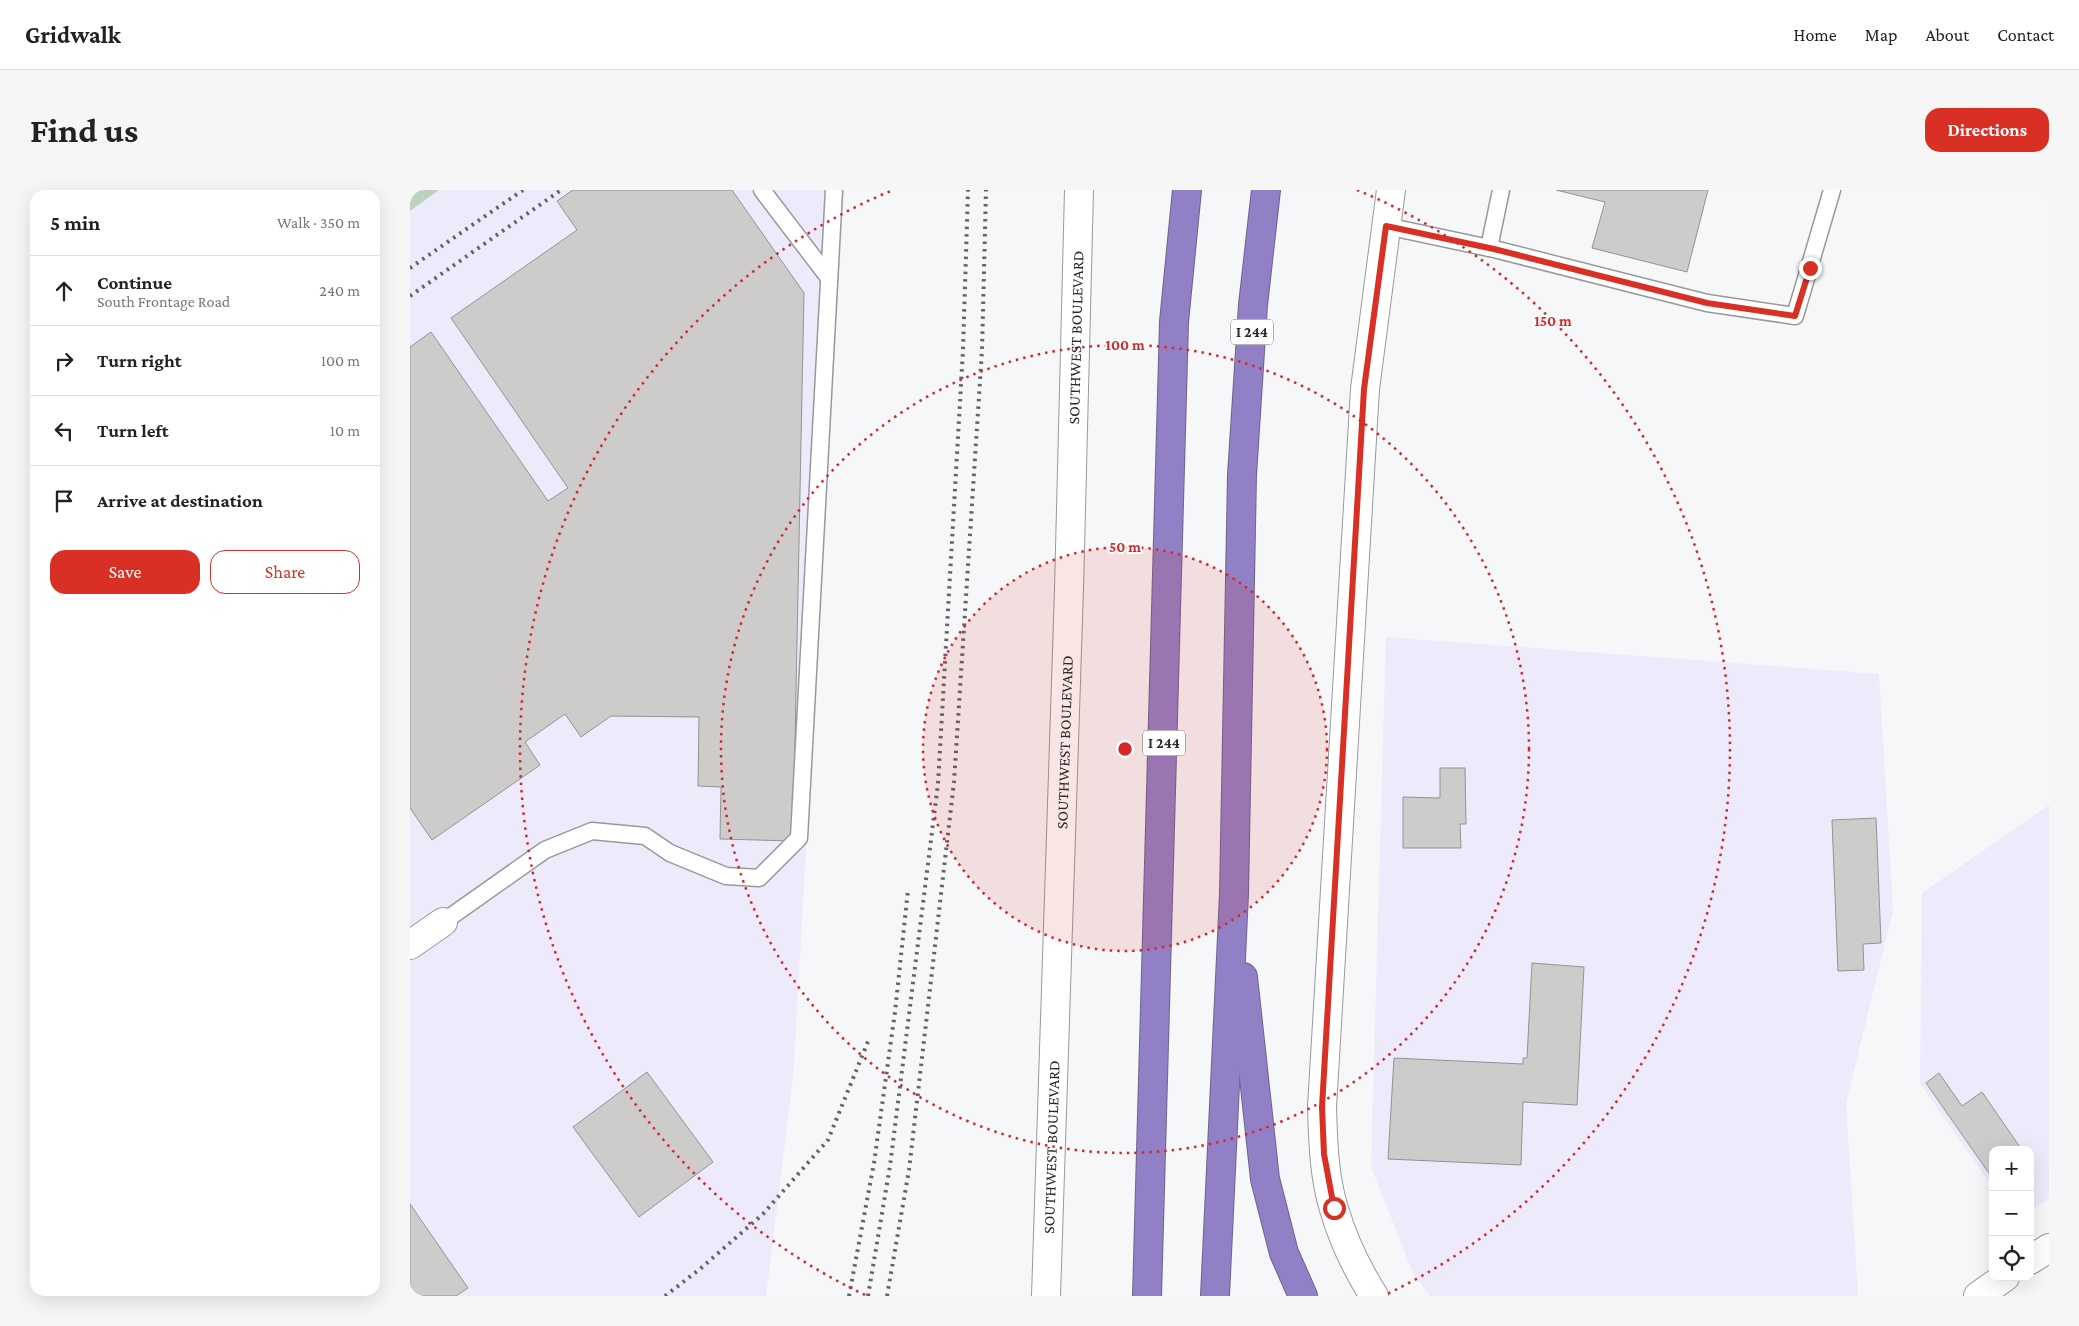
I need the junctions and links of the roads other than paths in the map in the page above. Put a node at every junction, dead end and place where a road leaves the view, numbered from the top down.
1 (762, 190) edge
2 (834, 190) edge
3 (1079, 190) edge
4 (1187, 190) edge
5 (1266, 190) edge
6 (1391, 190) edge
7 (1501, 190) edge
8 (1832, 190) edge
9 (1386, 226) junction
10 (1489, 248) junction
11 (829, 278) junction
12 (1234, 894) junction
13 (443, 922) joint
14 (410, 945) edge
15 (2049, 1248) edge
16 (2034, 1257) edge
17 (1999, 1281) edge
18 (1046, 1296) edge
19 (1147, 1296) edge
20 (1215, 1296) edge
21 (1303, 1296) edge
22 (1374, 1296) edge
23 (1978, 1296) edge

1 - 11 lane
2 - 11 lane
3 - 18 street, SOUTHWEST BOULEVARD
4 - 19 highway, I 244
5 - 12 highway, I 244
6 - 9 street
7 - 10 lane
8 - 10 lane
9 - 10 lane
9 - 22 street
11 - 13 lane
12 - 20 highway, I 244
12 - 21 highway
13 - 14 street
15 - 16 street
17 - 23 street

